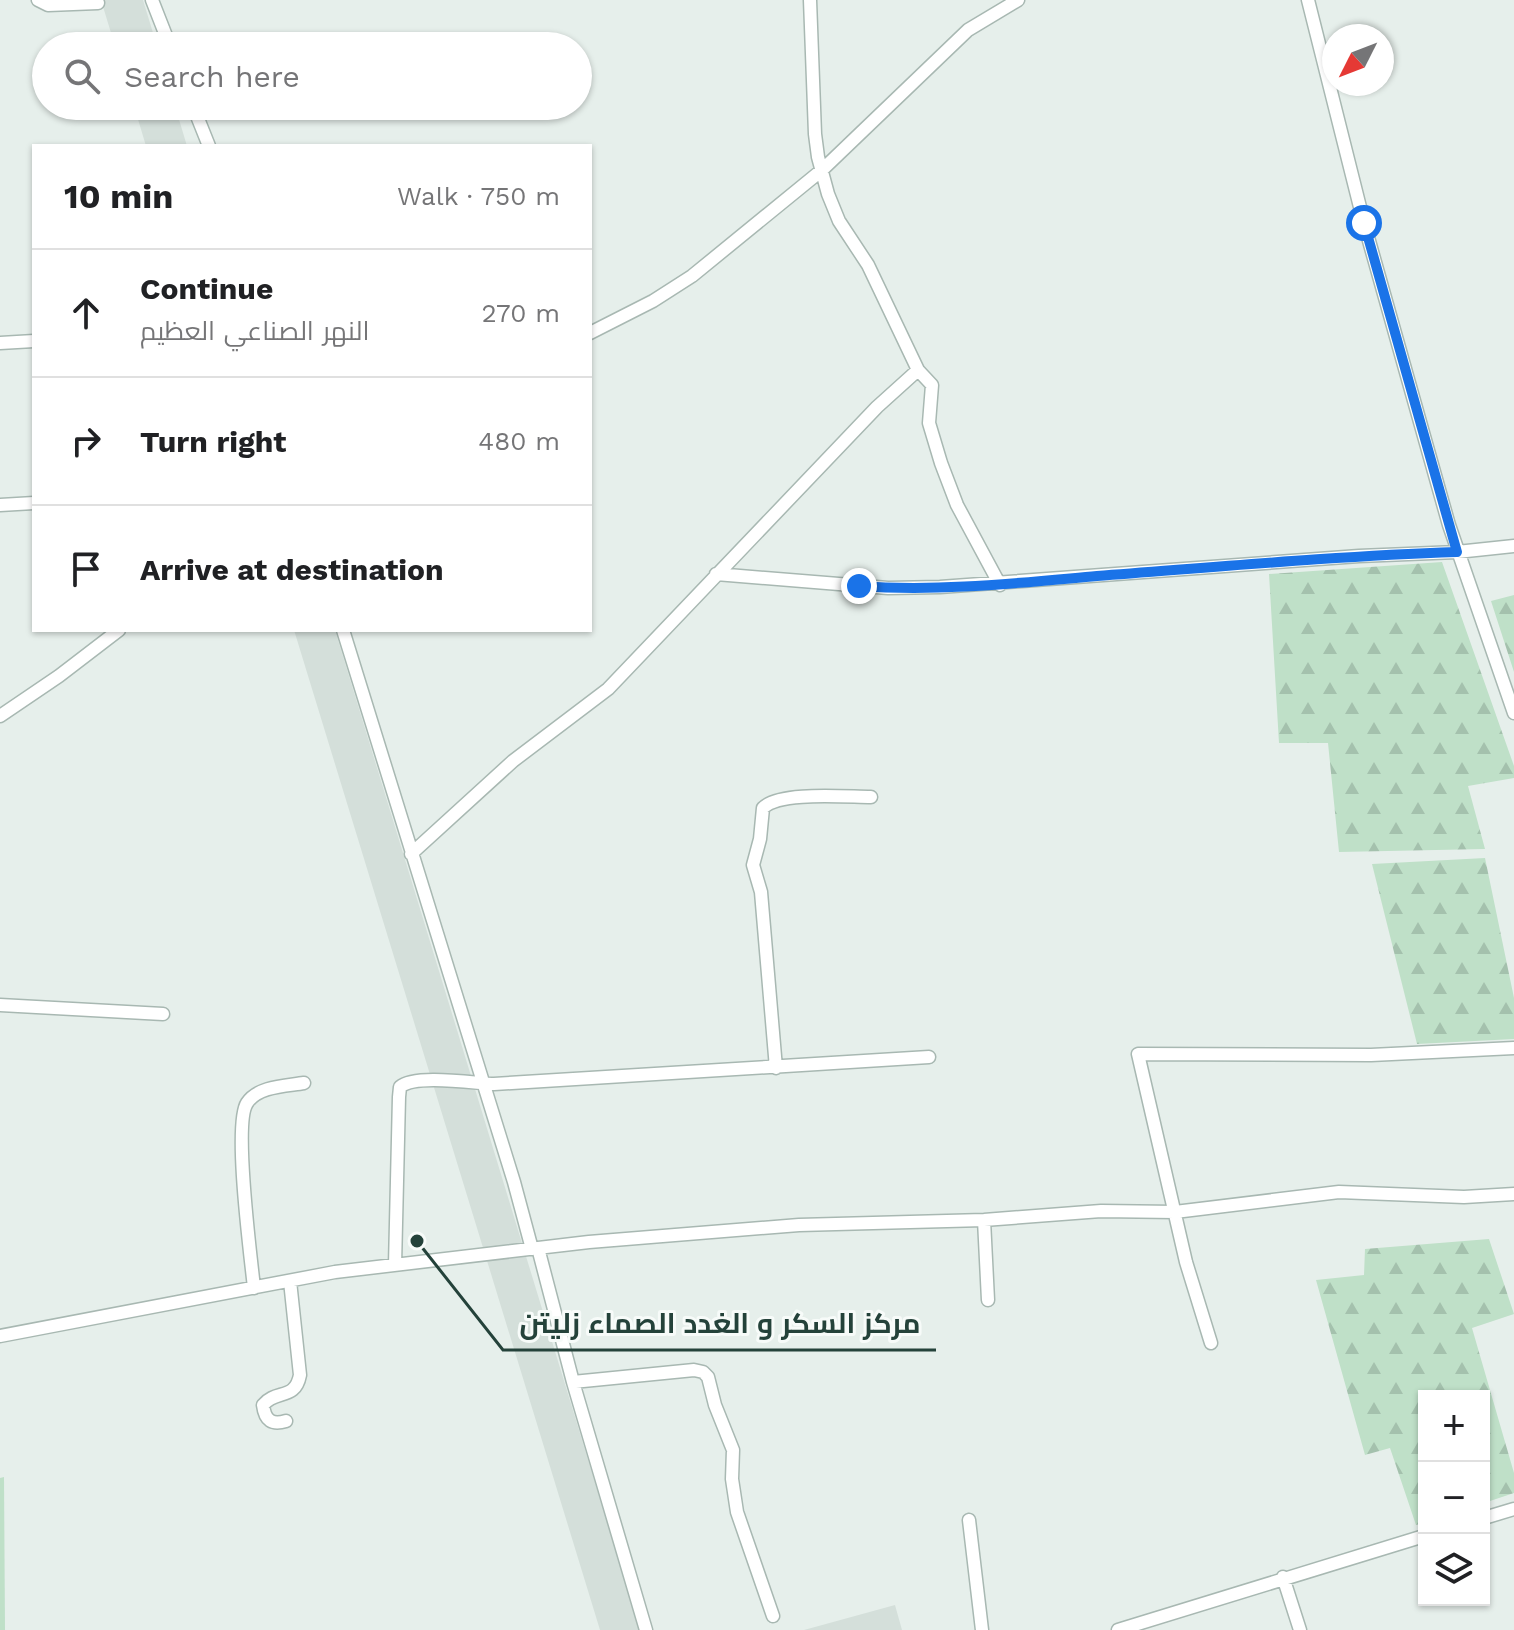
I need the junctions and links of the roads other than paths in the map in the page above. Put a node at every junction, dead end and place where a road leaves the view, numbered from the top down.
1 (38, 0) edge
2 (152, 0) edge
3 (810, 0) edge
4 (1018, 0) edge
5 (1308, 0) edge
6 (98, 3) dead end
7 (165, 32) edge
8 (199, 120) edge
9 (208, 144) edge
10 (822, 170) junction
11 (592, 332) edge
12 (32, 341) edge
13 (0, 343) edge
14 (918, 370) junction
15 (32, 503) edge
16 (0, 505) edge
17 (1514, 546) edge
18 (1457, 552) junction
19 (716, 574) junction
20 (1000, 585) junction
21 (116, 632) edge
22 (344, 632) edge
23 (1514, 713) edge
24 (0, 716) edge
25 (871, 797) dead end
26 (411, 854) junction
27 (0, 1005) edge
28 (163, 1014) dead end
29 (1514, 1048) edge
30 (929, 1057) dead end
31 (776, 1068) junction
32 (304, 1083) dead end
33 (482, 1083) junction
34 (1514, 1194) edge
35 (1175, 1212) junction
36 (984, 1220) junction
37 (535, 1249) junction
38 (395, 1265) junction
39 (290, 1281) junction
40 (254, 1288) junction
41 (988, 1300) dead end
42 (0, 1336) edge
43 (1211, 1343) dead end
44 (573, 1382) junction
45 (286, 1421) dead end
46 (1514, 1509) edge
47 (1490, 1516) edge
48 (969, 1520) dead end
49 (1418, 1538) edge
50 (1283, 1577) junction
51 (773, 1616) dead end
52 (646, 1630) edge
53 (982, 1630) edge
54 (1118, 1630) edge
55 (1300, 1630) edge

1 - 6 street
2 - 7 street
3 - 10 street
4 - 10 street
5 - 18 street
8 - 9 street
10 - 11 street
10 - 14 street
12 - 13 street
14 - 19 street
14 - 20 street
15 - 16 street
17 - 18 street
18 - 20 street
18 - 23 street
19 - 20 street
19 - 26 street
21 - 24 street
22 - 26 street
25 - 31 street
26 - 33 street
27 - 28 street
29 - 35 street
30 - 31 street
31 - 33 street
32 - 40 street
33 - 37 street
33 - 38 street
34 - 35 street
35 - 36 street
35 - 43 street
36 - 37 street
36 - 41 street
37 - 38 street
37 - 44 street
38 - 39 street
39 - 40 street
39 - 45 street
40 - 42 street
44 - 51 street
44 - 52 street
46 - 47 street
48 - 53 street
49 - 50 street
50 - 54 street
50 - 55 street

